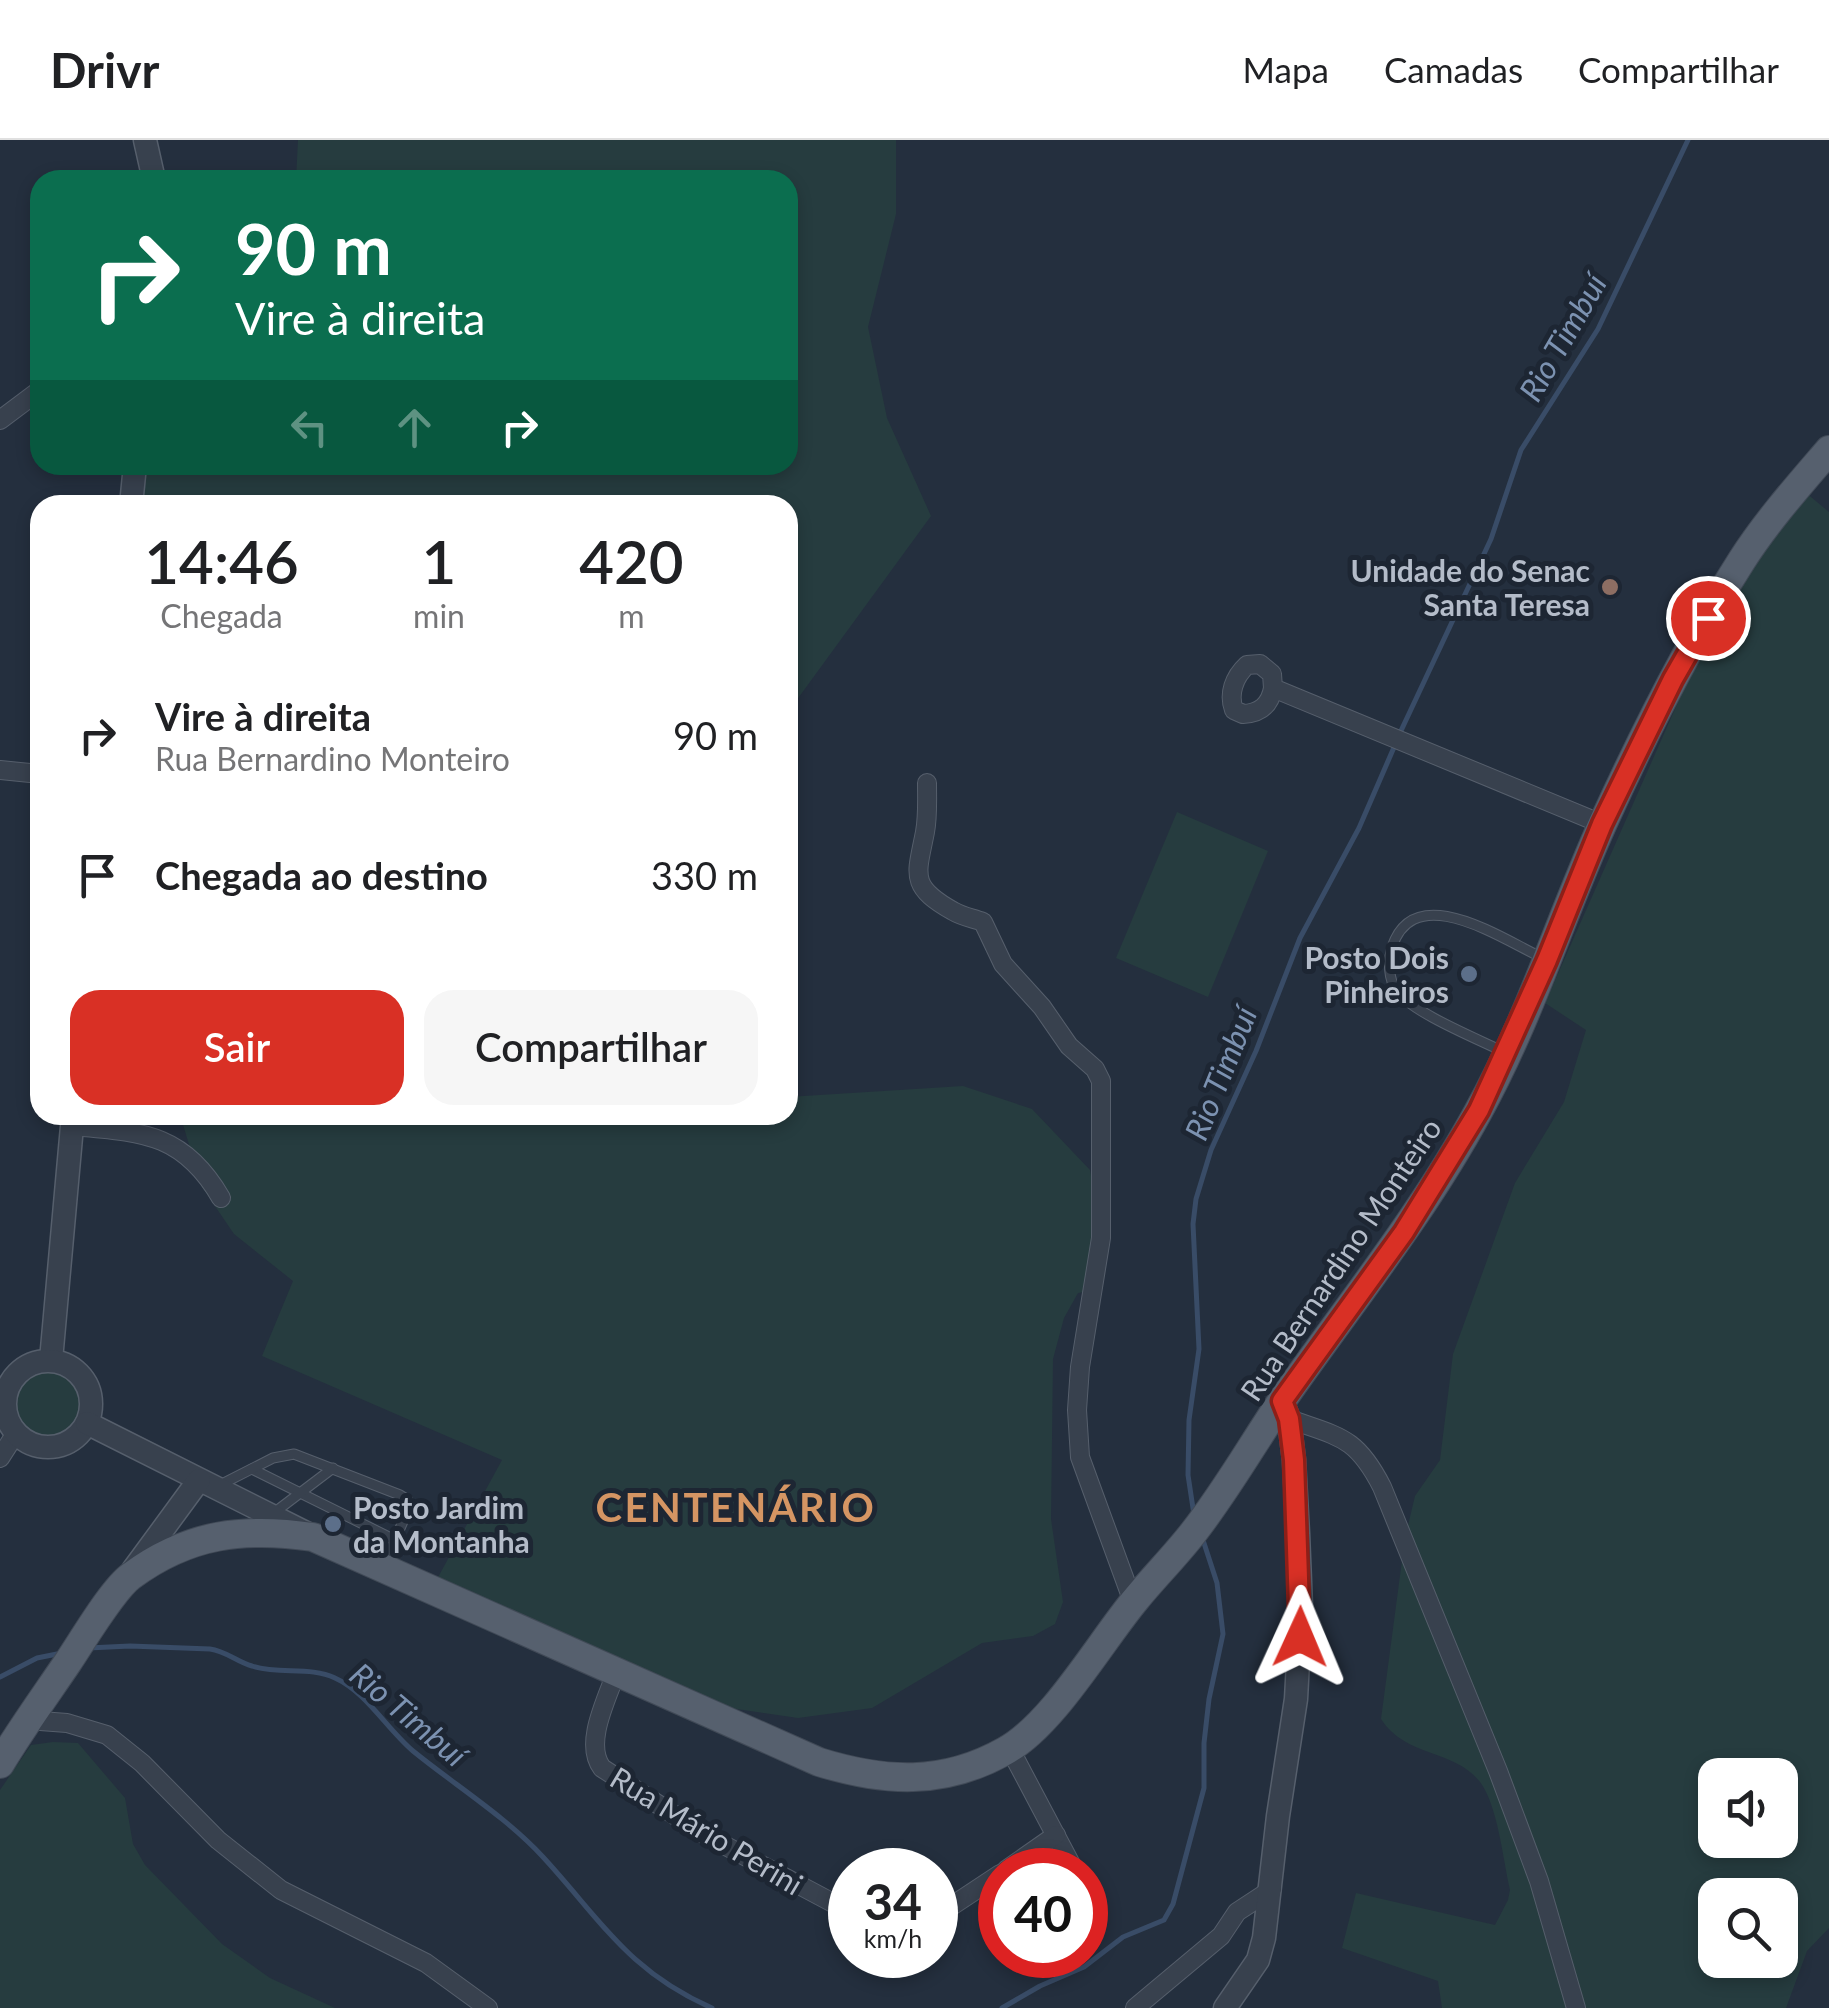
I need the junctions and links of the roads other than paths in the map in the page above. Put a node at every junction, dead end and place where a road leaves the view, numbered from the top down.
1 (145, 140) edge
2 (152, 170) edge
3 (30, 398) edge
4 (0, 420) edge
5 (1829, 450) edge
6 (1273, 688) dead end
7 (0, 770) edge
8 (30, 773) edge
9 (927, 783) dead end
10 (1602, 824) junction
11 (1547, 960) junction
12 (1505, 1053) junction
13 (72, 1125) edge
14 (101, 1125) edge
15 (220, 1198) dead end
16 (51, 1360) junction
17 (2, 1400) edge
18 (1285, 1410) junction
19 (88, 1423) junction
20 (16, 1433) junction
21 (0, 1458) edge
22 (332, 1468) junction
23 (252, 1469) junction
24 (207, 1484) junction
25 (300, 1495) junction
26 (270, 1515) junction
27 (313, 1536) junction
28 (396, 1541) junction
29 (382, 1567) junction
30 (129, 1577) junction
31 (1133, 1602) junction
32 (617, 1670) junction
33 (27, 1720) junction
34 (1010, 1749) junction
35 (0, 1764) edge
36 (1056, 1835) junction
37 (1037, 1848) edge
38 (1063, 1848) edge
39 (1272, 1889) junction
40 (828, 1900) edge
41 (488, 2008) edge
42 (1135, 2008) edge
43 (1225, 2008) edge
44 (1576, 2008) edge

1 - 2 street
3 - 4 street
5 - 10 main road, Rua Bernardino Monteiro
6 - 10 street
7 - 8 street
9 - 31 street
10 - 11 main road, Rua Bernardino Monteiro
11 - 12 main road, Rua Bernardino Monteiro
11 - 12 lane
12 - 18 main road, Rua Bernardino Monteiro
13 - 16 street
14 - 15 street
16 - 17 street
16 - 19 street
17 - 20 street
18 - 31 main road, Rua Bernardino Monteiro
18 - 39 street
18 - 44 street
19 - 20 street
19 - 24 street
20 - 21 street
22 - 23 lane
22 - 25 lane
22 - 28 lane
23 - 24 lane
23 - 25 lane
24 - 26 street
24 - 30 street
25 - 26 lane
25 - 28 lane
26 - 27 street
27 - 29 main road, Rua Bernardino Monteiro
27 - 30 main road
28 - 29 lane
29 - 32 main road, Rua Bernardino Monteiro
30 - 33 main road
31 - 34 main road, Rua Bernardino Monteiro
32 - 34 main road, Rua Bernardino Monteiro
32 - 40 street, Rua Mário Perini
33 - 35 main road
33 - 41 street
34 - 36 street
36 - 37 street
36 - 38 street
39 - 42 street
39 - 43 street

